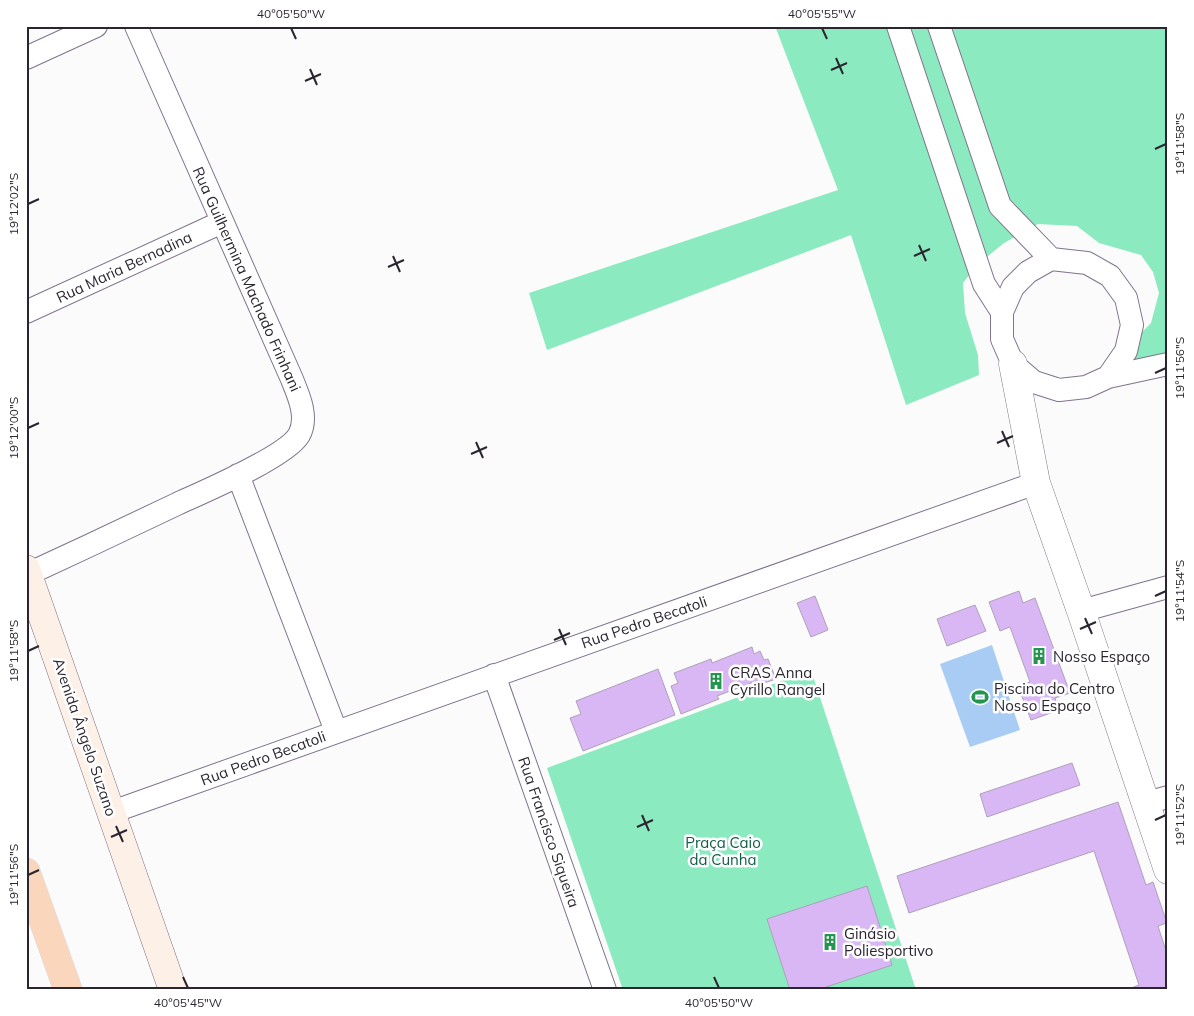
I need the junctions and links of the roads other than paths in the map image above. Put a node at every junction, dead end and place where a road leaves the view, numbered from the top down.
1 (96, 26) edge
2 (136, 26) edge
3 (898, 26) edge
4 (939, 26) edge
5 (26, 58) edge
6 (222, 222) junction
7 (1051, 259) junction
8 (26, 312) edge
9 (1002, 312) junction
10 (1013, 364) junction
11 (1168, 364) edge
12 (1108, 376) junction
13 (238, 475) junction
14 (1036, 483) junction
15 (27, 572) edge
16 (1168, 587) edge
17 (1081, 611) junction
18 (494, 675) junction
19 (336, 731) junction
20 (1157, 800) edge
21 (112, 812) junction
22 (1168, 870) edge
23 (26, 872) edge
24 (68, 990) edge
25 (173, 990) edge
26 (605, 990) edge

1 - 5 street
2 - 6 street, Rua Guilhermina Machado Frinhani
3 - 9 street
4 - 7 street
6 - 8 street, Rua Maria Bernadina
6 - 13 street, Rua Guilhermina Machado Frinhani
7 - 9 street
7 - 12 street
9 - 10 street
10 - 12 street
10 - 14 street
11 - 12 street
13 - 15 street, Rua Guilhermina Machado Frinhani
13 - 19 street
14 - 17 street
14 - 18 street, Rua Pedro Becatoli
15 - 21 main road, Avenida Ângelo Suzano
16 - 17 street
17 - 20 street
18 - 19 street, Rua Pedro Becatoli
18 - 26 street, Rua Francisco Siqueira
19 - 21 street, Rua Pedro Becatoli
20 - 22 street
21 - 25 main road, Avenida Ângelo Suzano
23 - 24 highway

